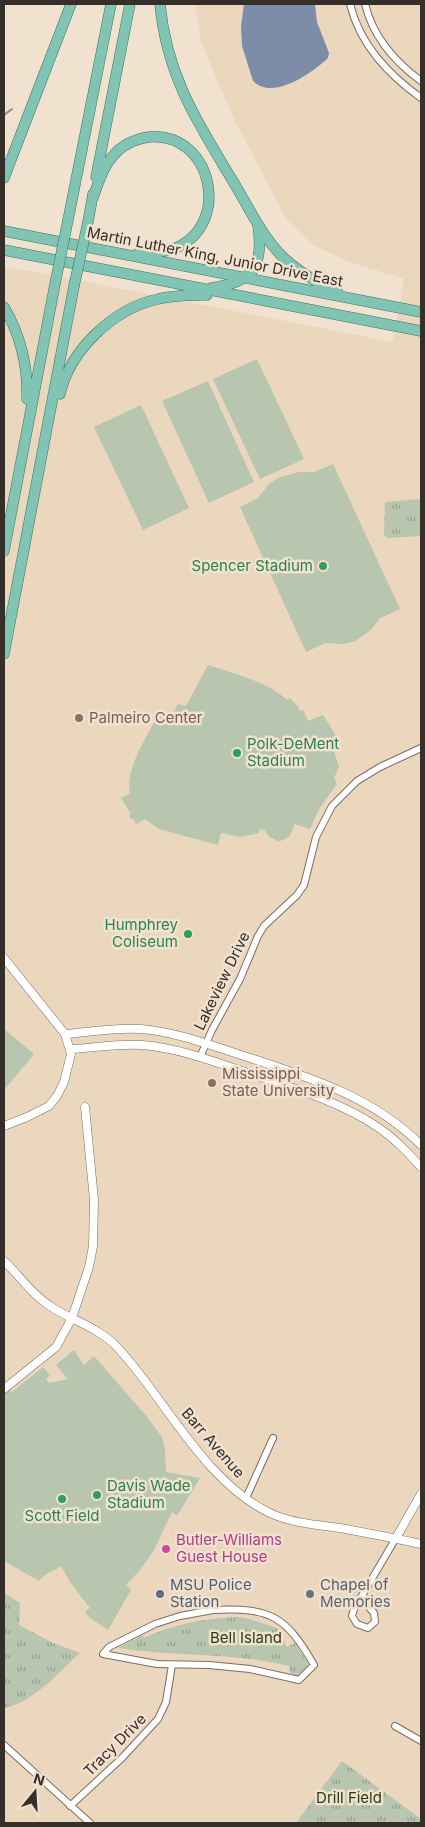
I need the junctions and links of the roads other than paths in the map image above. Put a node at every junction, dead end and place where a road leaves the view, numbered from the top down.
1 (71, 4) edge
2 (111, 4) edge
3 (130, 4) edge
4 (160, 4) edge
5 (350, 4) edge
6 (365, 4) edge
7 (421, 81) edge
8 (421, 98) edge
9 (17, 144) junction
10 (4, 164) edge
11 (4, 178) edge
12 (92, 200) junction
13 (258, 222) junction
14 (4, 232) edge
15 (4, 250) edge
16 (118, 253) junction
17 (245, 278) junction
18 (203, 289) junction
19 (226, 294) junction
20 (350, 298) junction
21 (4, 307) edge
22 (421, 312) edge
23 (421, 331) edge
24 (44, 447) junction
25 (16, 484) junction
26 (4, 551) edge
27 (9, 622) junction
28 (4, 640) edge
29 (4, 654) edge
30 (421, 748) edge
31 (4, 958) edge
32 (65, 1034) junction
33 (206, 1043) junction
34 (71, 1049) junction
35 (200, 1057) junction
36 (85, 1107) dead end
37 (4, 1126) edge
38 (421, 1145) edge
39 (421, 1167) edge
40 (4, 1261) edge
41 (72, 1318) junction
42 (4, 1389) edge
43 (273, 1438) dead end
44 (421, 1494) edge
45 (246, 1498) junction
46 (396, 1538) junction
47 (421, 1544) edge
48 (363, 1596) junction
49 (172, 1665) junction
50 (396, 1726) dead end
51 (421, 1741) edge
52 (4, 1744) edge
53 (70, 1806) junction
54 (90, 1823) edge

1 - 9 main road
2 - 25 main road, bridge
3 - 12 main road
4 - 13 main road
5 - 8 street
6 - 7 street
9 - 10 main road
9 - 11 main road
12 - 16 main road
12 - 24 main road, bridge
13 - 17 main road
13 - 20 main road
14 - 16 main road, Martin Luther King, Junior Drive East
15 - 18 main road
16 - 17 main road, Martin Luther King, Junior Drive East
17 - 18 main road
17 - 20 main road, Martin Luther King, Junior Drive East
18 - 19 main road
19 - 23 main road
19 - 24 main road
20 - 22 main road, Martin Luther King, Junior Drive East
21 - 25 main road
24 - 27 main road
25 - 26 main road
27 - 28 main road
27 - 29 main road
30 - 33 street, Lakeview Drive
31 - 32 street
32 - 33 street
32 - 34 street
33 - 35 street, Lakeview Drive
33 - 38 street
34 - 35 street
34 - 37 street
35 - 39 street
36 - 41 street
40 - 41 street, Barr Avenue
41 - 42 street
41 - 45 street, Barr Avenue
43 - 45 street
44 - 46 street
45 - 46 street, Barr Avenue
46 - 47 street, Barr Avenue
46 - 48 street
48 - 48 street
49 - 49 street
49 - 53 street, Tracy Drive
50 - 51 street
52 - 53 street
53 - 54 street

